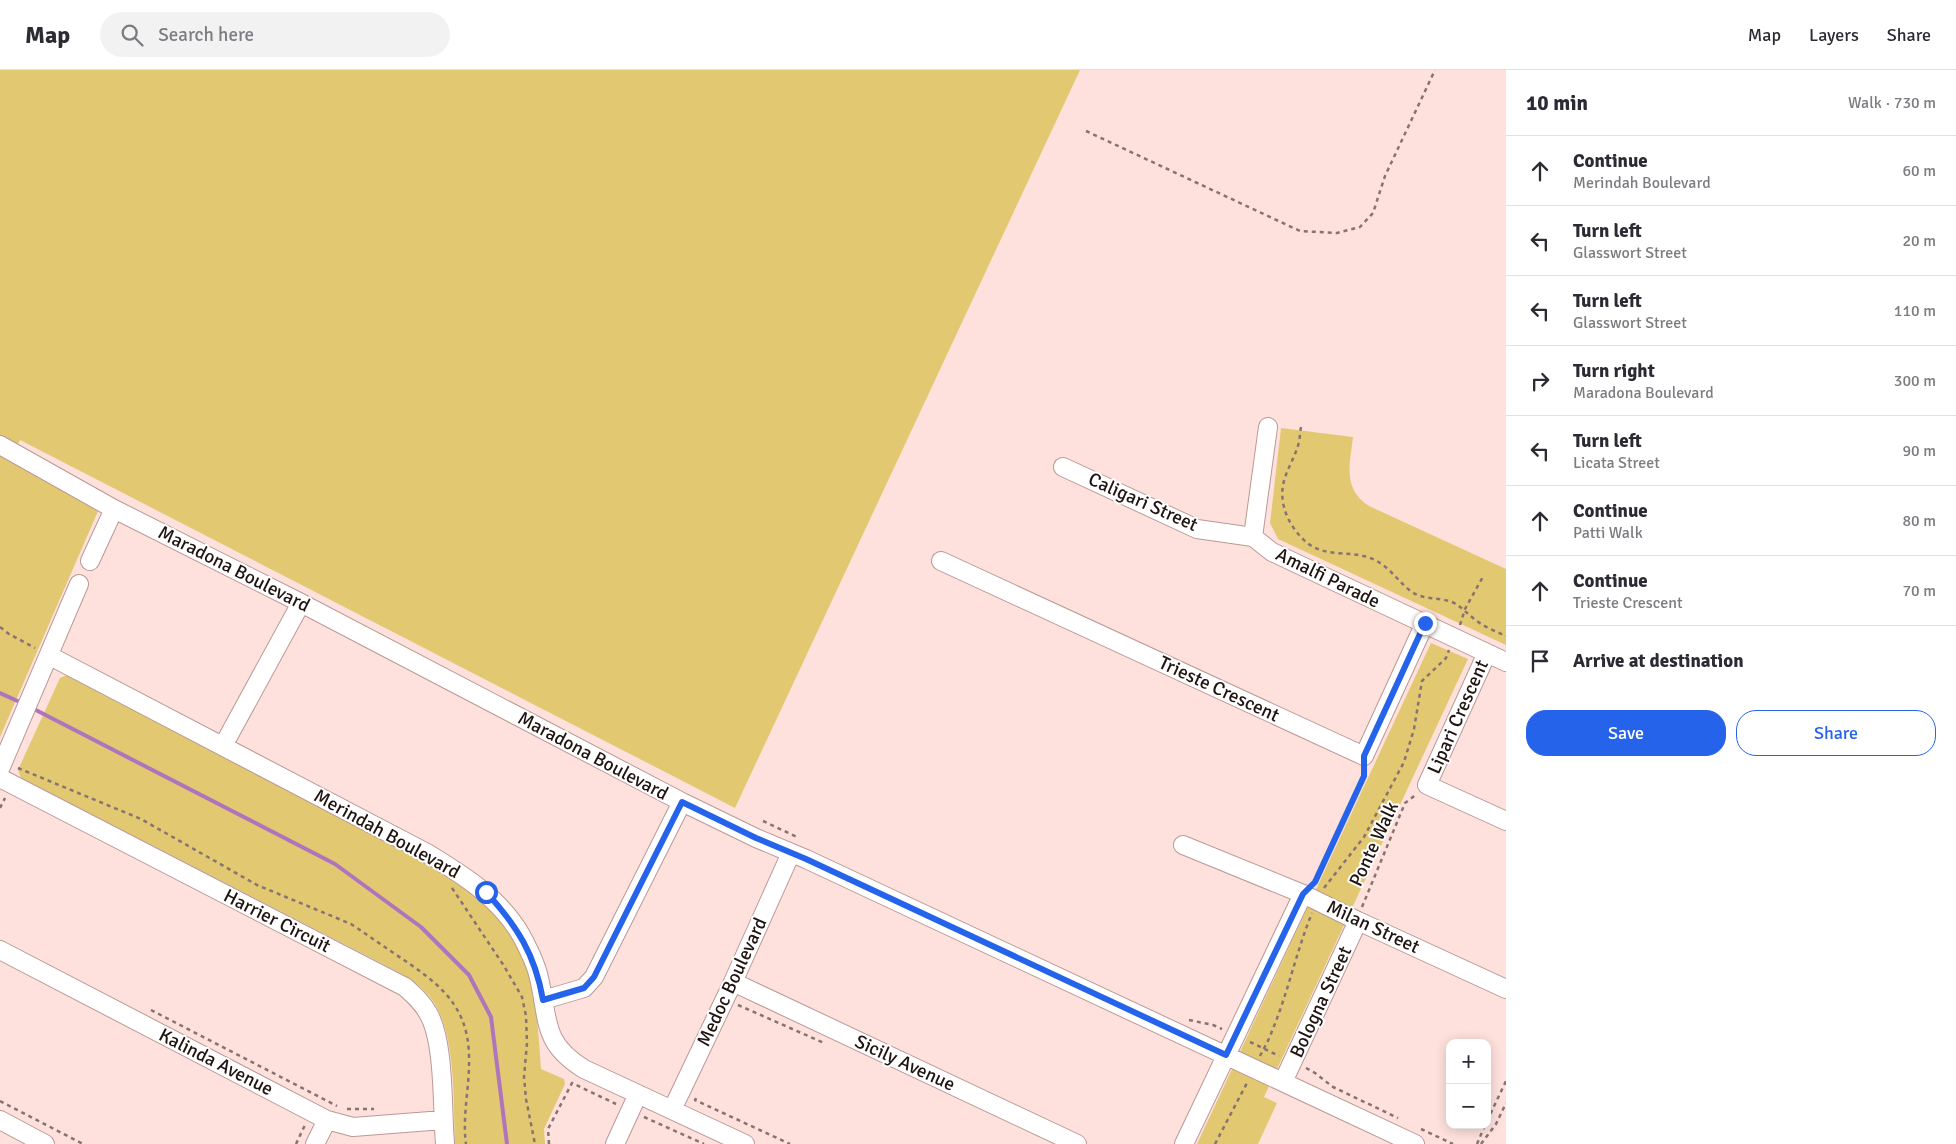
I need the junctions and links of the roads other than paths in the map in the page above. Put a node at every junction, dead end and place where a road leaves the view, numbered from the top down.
1 (1268, 426) dead end
2 (0, 445) edge
3 (1063, 467) dead end
4 (114, 509) junction
5 (1253, 538) junction
6 (941, 561) dead end
7 (90, 562) dead end
8 (79, 584) dead end
9 (300, 603) junction
10 (1425, 623) junction
11 (1487, 653) junction
12 (49, 658) junction
13 (1506, 662) edge
14 (223, 746) junction
15 (3, 763) edge
16 (0, 778) edge
17 (682, 802) junction
18 (1506, 821) edge
19 (1183, 844) dead end
20 (795, 846) junction
21 (1311, 897) junction
22 (1358, 921) junction
23 (0, 950) edge
24 (733, 982) junction
25 (1506, 989) edge
26 (543, 1000) junction
27 (1226, 1055) junction
28 (1283, 1082) junction
29 (638, 1094) junction
30 (672, 1110) junction
31 (0, 1120) edge
32 (327, 1120) junction
33 (443, 1120) junction
34 (1417, 1136) edge
35 (46, 1144) edge
36 (314, 1144) edge
37 (445, 1144) edge
38 (615, 1144) edge
39 (745, 1144) edge
40 (1077, 1144) edge
41 (1184, 1144) edge

1 - 5 street
2 - 4 street, Maradona Boulevard
3 - 5 street, Caligari Street
4 - 7 street
4 - 9 street, Maradona Boulevard
5 - 10 street, Amalfi Parade
6 - 10 street, Trieste Crescent
8 - 12 street
9 - 14 street
9 - 17 street, Maradona Boulevard
10 - 11 street, Amalfi Parade
11 - 13 street, Amalfi Parade
11 - 18 street, Lipari Crescent
12 - 14 street, Merindah Boulevard
12 - 15 street
14 - 26 street, Merindah Boulevard
16 - 33 street, Harrier Circuit
17 - 20 street, Maradona Boulevard
17 - 26 street
19 - 21 street, Milan Street
20 - 24 street, Medoc Boulevard
20 - 27 street, Maradona Boulevard
21 - 22 street, Milan Street
21 - 27 street
22 - 25 street, Milan Street
22 - 28 street, Bologna Street
23 - 32 street, Kalinda Avenue
24 - 30 street, Medoc Boulevard
24 - 40 street, Sicily Avenue
26 - 29 street, Merindah Boulevard
27 - 28 street, Maradona Boulevard
27 - 41 street
28 - 34 street, Maradona Boulevard
29 - 30 street, Merindah Boulevard
29 - 38 street
30 - 39 street, Merindah Boulevard
31 - 35 street
32 - 33 street, Kalinda Avenue
32 - 36 street
33 - 37 street, Harrier Circuit

